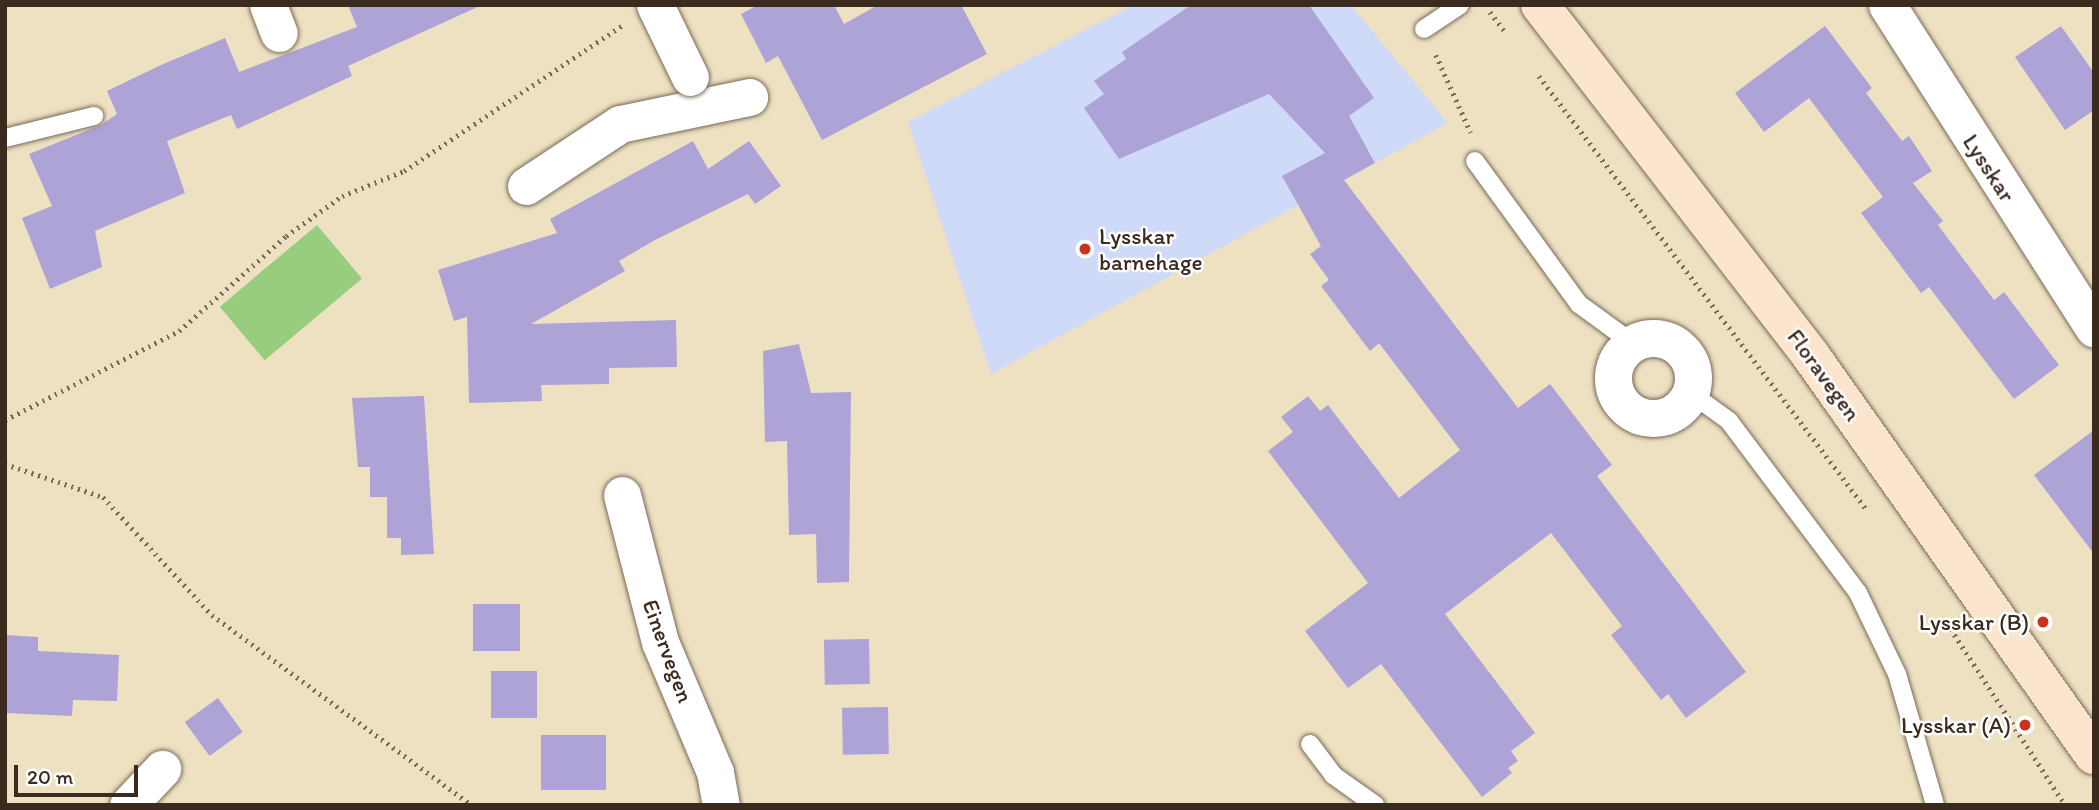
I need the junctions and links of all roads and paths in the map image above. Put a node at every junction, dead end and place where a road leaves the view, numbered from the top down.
1 (1460, 5) edge
2 (1486, 5) edge
3 (1540, 5) edge
4 (1887, 5) edge
5 (644, 13) edge
6 (1424, 29) joint
7 (1510, 38) dead end
8 (1535, 70) dead end
9 (696, 92) junction
10 (749, 97) dead end
11 (93, 116) dead end
12 (5, 138) edge
13 (1475, 161) joint
14 (526, 186) dead end
15 (2094, 329) edge
16 (1632, 342) junction
17 (1692, 394) junction
18 (5, 420) edge
19 (5, 464) edge
20 (622, 495) dead end
21 (1871, 517) dead end
22 (1943, 615) dead end
23 (1310, 744) dead end
24 (2094, 755) edge
25 (162, 769) dead end
26 (128, 805) edge
27 (472, 805) edge
28 (721, 805) edge
29 (1375, 805) edge
30 (1935, 805) edge
31 (2065, 805) edge

1 - 6 lane
2 - 7 path
3 - 24 street, Floravegen
4 - 15 street, Lysskar
5 - 9 street, bridge
5 - 18 path
6 - 13 path
8 - 21 path
9 - 10 street
9 - 14 street
11 - 12 lane
13 - 16 lane
16 - 17 street
16 - 17 street
17 - 30 lane
19 - 27 path
20 - 28 street, Einervegen
22 - 31 path
23 - 29 lane
25 - 26 street

